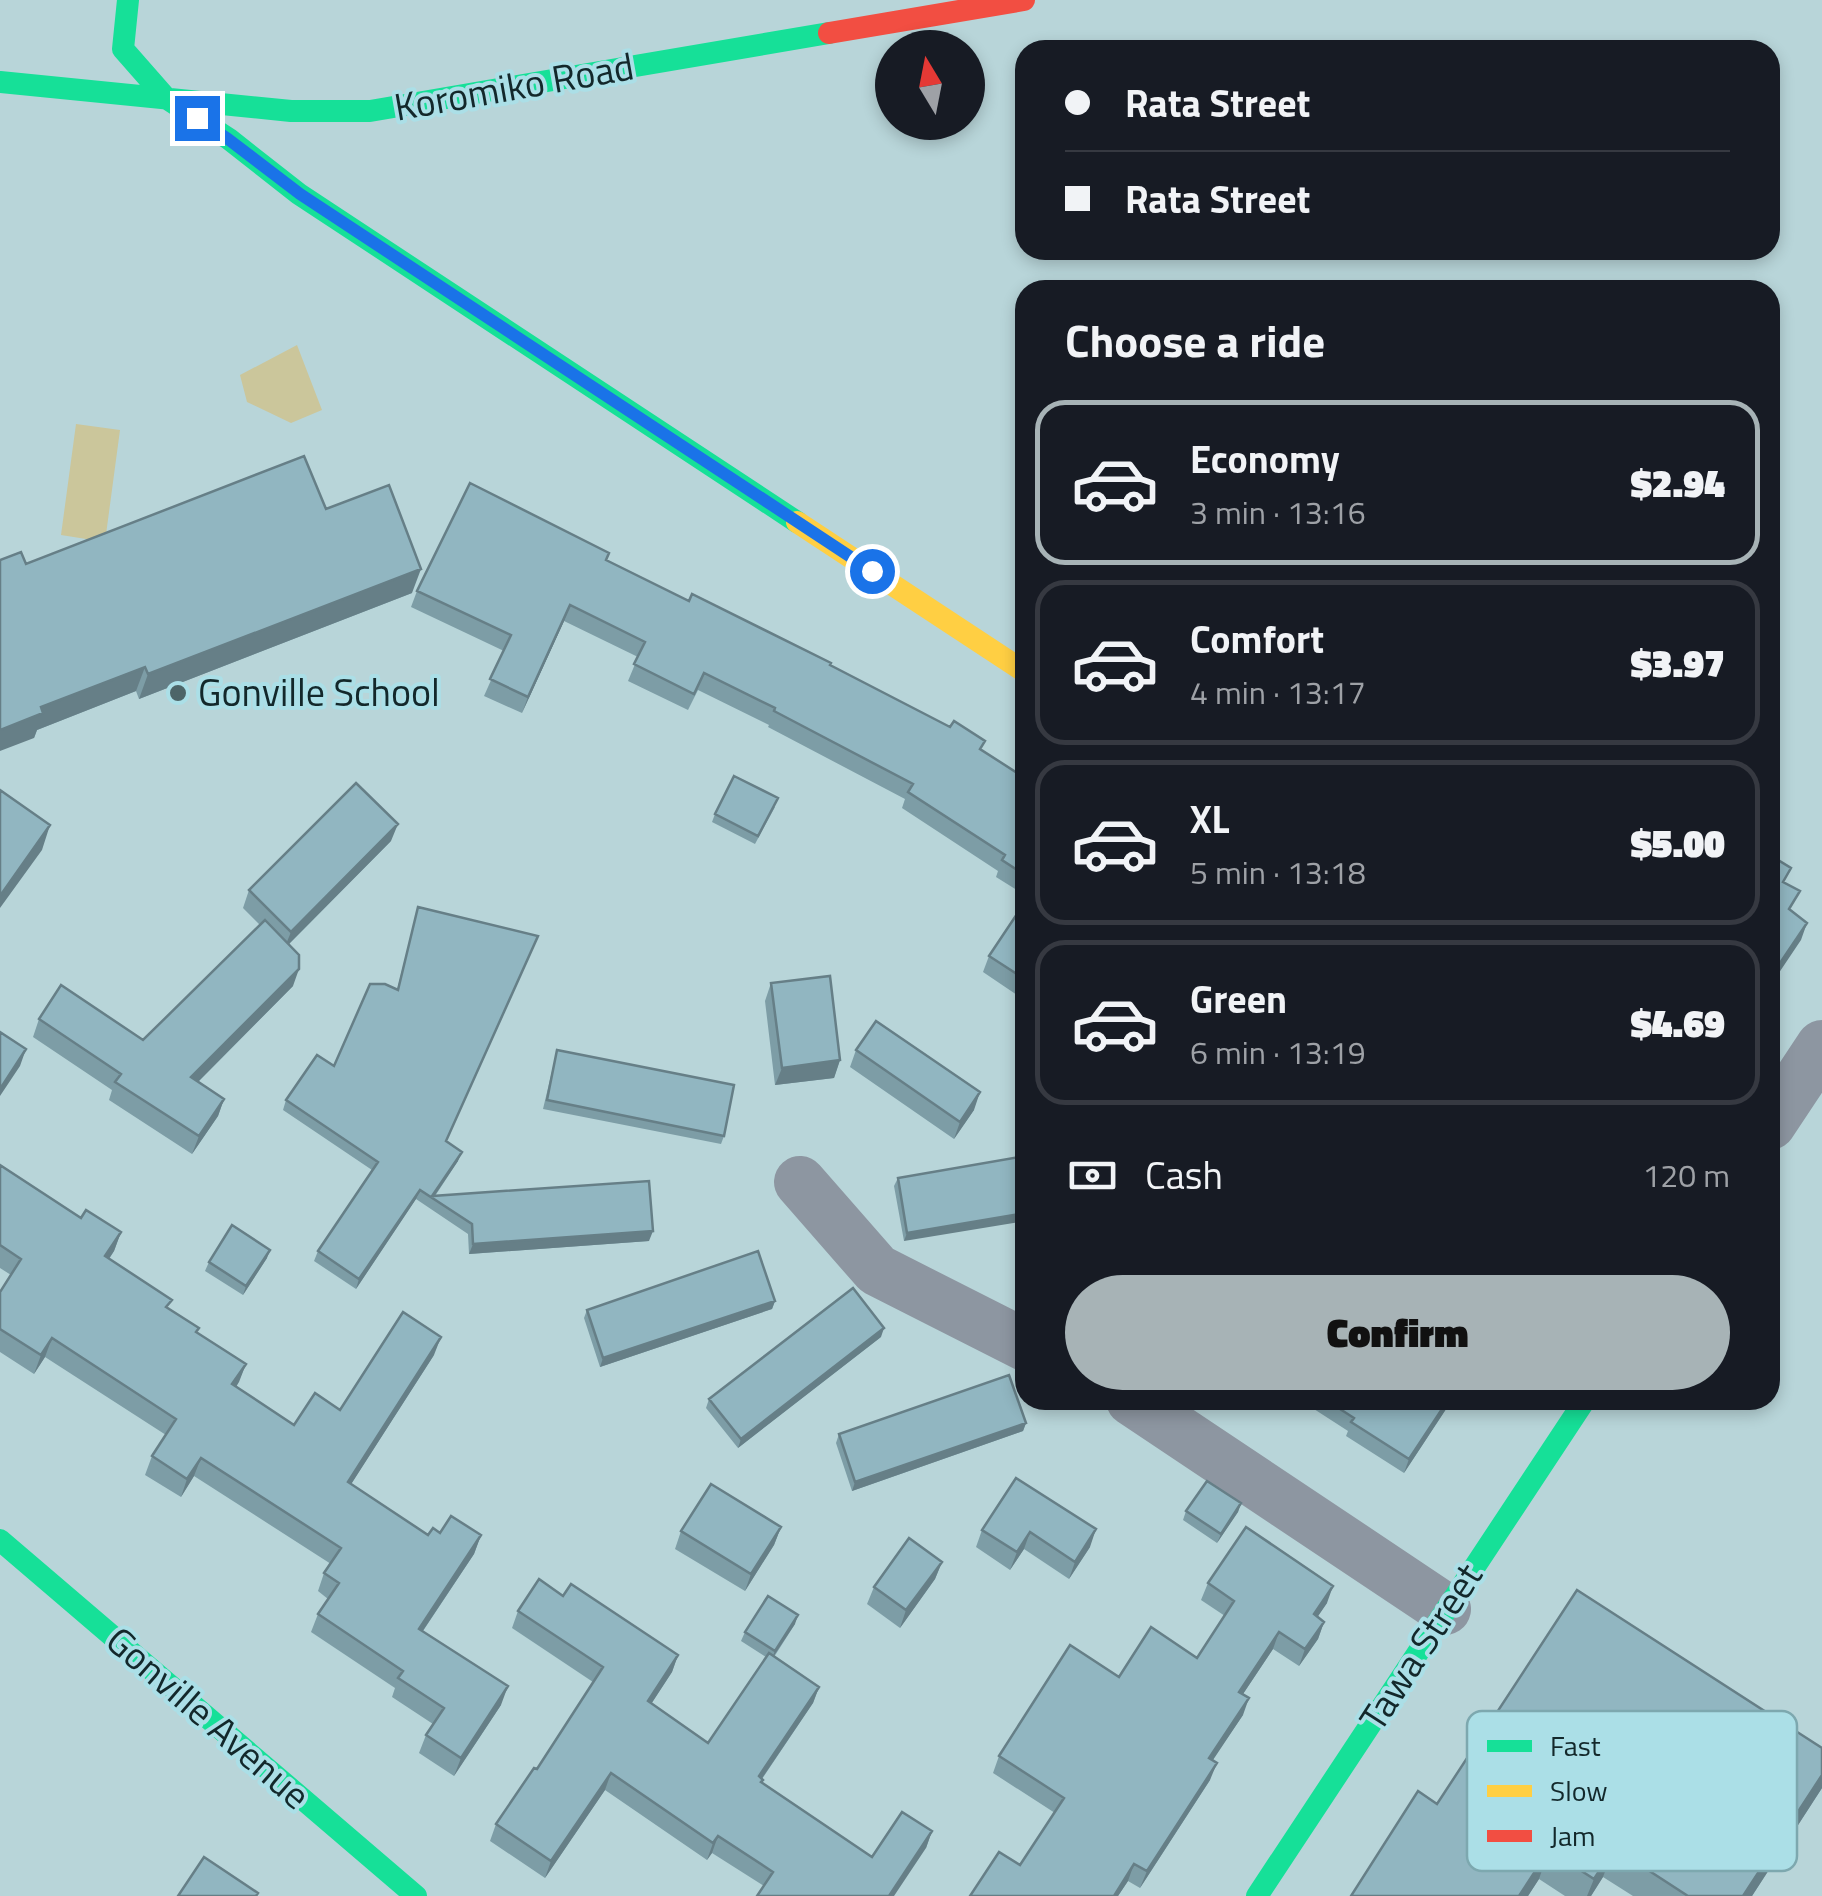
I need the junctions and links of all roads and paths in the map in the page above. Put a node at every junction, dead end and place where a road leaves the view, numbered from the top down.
1 (128, 0) edge
2 (1024, 0) edge
3 (0, 82) edge
4 (166, 98) junction
5 (1015, 665) edge
6 (1822, 1046) edge
7 (1780, 1109) edge
8 (800, 1182) dead end
9 (1015, 1341) edge
10 (1147, 1410) edge
11 (1579, 1410) edge
12 (0, 1540) edge
13 (1446, 1608) junction
14 (416, 1896) edge
15 (1257, 1896) edge

1 - 4 street
2 - 4 street, Koromiko Road
3 - 4 street, Koromiko Road
4 - 5 street
6 - 7 street
8 - 9 street
10 - 13 street
11 - 13 street, Tawa Street
12 - 14 street, Gonville Avenue
13 - 15 street, Tawa Street

